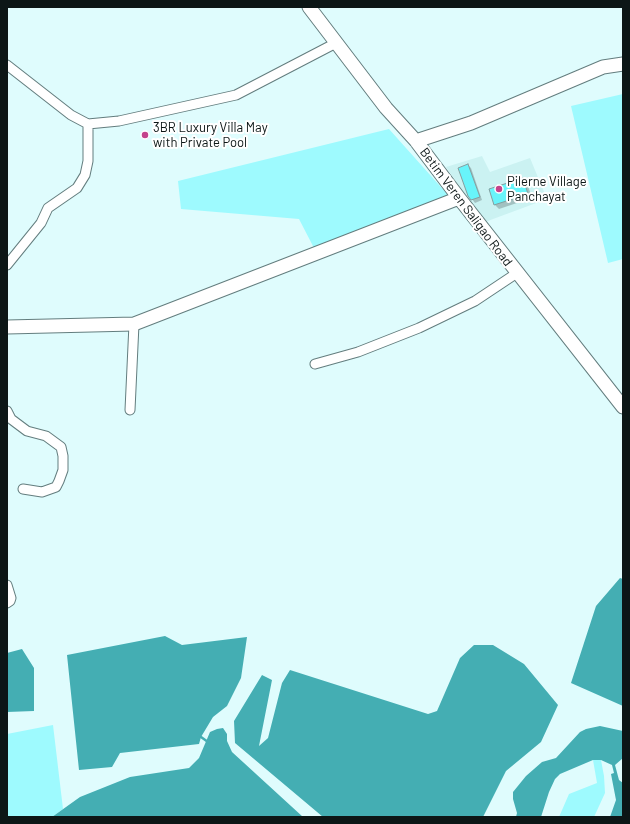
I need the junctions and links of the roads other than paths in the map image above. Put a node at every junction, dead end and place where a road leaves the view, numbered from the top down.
1 (309, 7) edge
2 (336, 43) junction
3 (7, 64) edge
4 (623, 64) edge
5 (88, 124) junction
6 (416, 142) junction
7 (458, 198) junction
8 (7, 265) edge
9 (517, 273) junction
10 (134, 324) junction
11 (7, 327) edge
12 (315, 364) dead end
13 (623, 407) edge
14 (7, 410) edge
15 (130, 410) dead end
16 (23, 490) dead end
17 (7, 585) edge
18 (7, 603) edge

1 - 2 main road, Betim Veren Saligao Road
2 - 5 street
2 - 6 main road, Betim Veren Saligao Road
3 - 5 street
4 - 6 main road
5 - 8 street
6 - 7 main road, Betim Veren Saligao Road
7 - 9 main road, Betim Veren Saligao Road
7 - 10 main road
9 - 12 street
9 - 13 main road, Betim Veren Saligao Road
10 - 11 main road
10 - 15 street
14 - 16 street
17 - 18 street

